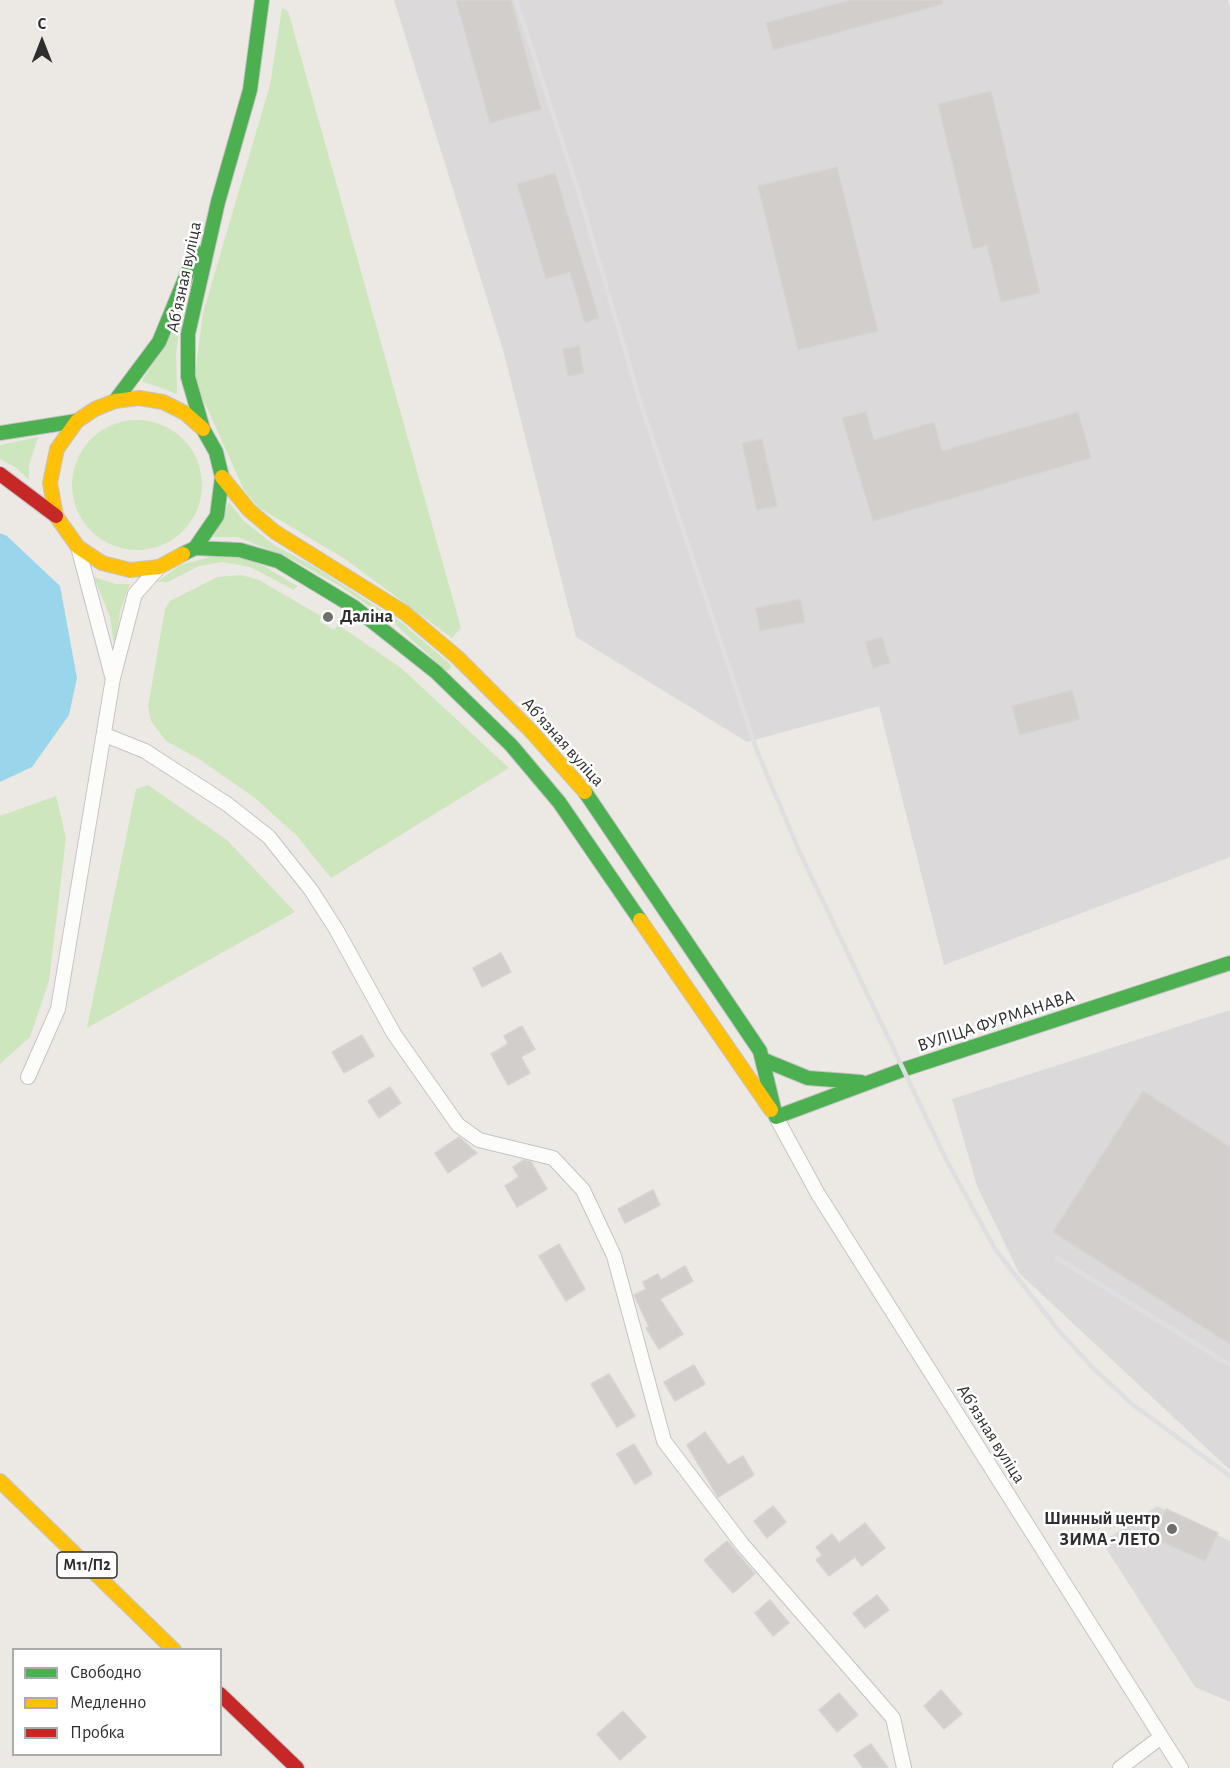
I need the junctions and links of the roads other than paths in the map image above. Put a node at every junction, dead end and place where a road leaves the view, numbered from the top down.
1 (262, 0) edge
2 (218, 202) junction
3 (115, 400) junction
4 (77, 421) junction
5 (202, 429) junction
6 (0, 433) edge
7 (0, 474) edge
8 (222, 477) junction
9 (56, 516) junction
10 (78, 547) junction
11 (195, 548) junction
12 (159, 567) junction
13 (113, 678) junction
14 (105, 735) junction
15 (1230, 963) edge
16 (764, 1059) junction
17 (28, 1077) dead end
18 (870, 1082) junction
19 (776, 1117) junction
20 (0, 1481) edge
21 (172, 1648) edge
22 (222, 1696) edge
23 (1161, 1737) junction
24 (297, 1768) edge
25 (904, 1768) edge
26 (1120, 1768) edge
27 (1181, 1768) edge

1 - 2 main road, Абʼязная вуліца
2 - 3 main road, Абʼязная вуліца
2 - 5 main road, Абʼязная вуліца
3 - 4 main road, Абʼязная вуліца
3 - 5 main road, Абʼязная вуліца
4 - 6 main road
4 - 9 main road, Абʼязная вуліца
5 - 8 main road, Абʼязная вуліца
7 - 9 main road
8 - 11 main road, Абʼязная вуліца
8 - 16 main road, Абʼязная вуліца
9 - 10 main road, Абʼязная вуліца
10 - 12 main road, Абʼязная вуліца
10 - 13 street
11 - 12 main road, Абʼязная вуліца
11 - 19 main road, Абʼязная вуліца
12 - 13 street
13 - 14 street
14 - 17 street
14 - 25 street
15 - 18 main road, ВУЛІЦА ФУРМАНАВА
16 - 18 main road
16 - 19 main road, Абʼязная вуліца
18 - 19 main road, ВУЛІЦА ФУРМАНАВА
19 - 23 street, Абʼязная вуліца
20 - 21 main road, М11/П2
22 - 24 main road
23 - 26 street
23 - 27 street, Абʼязная вуліца

